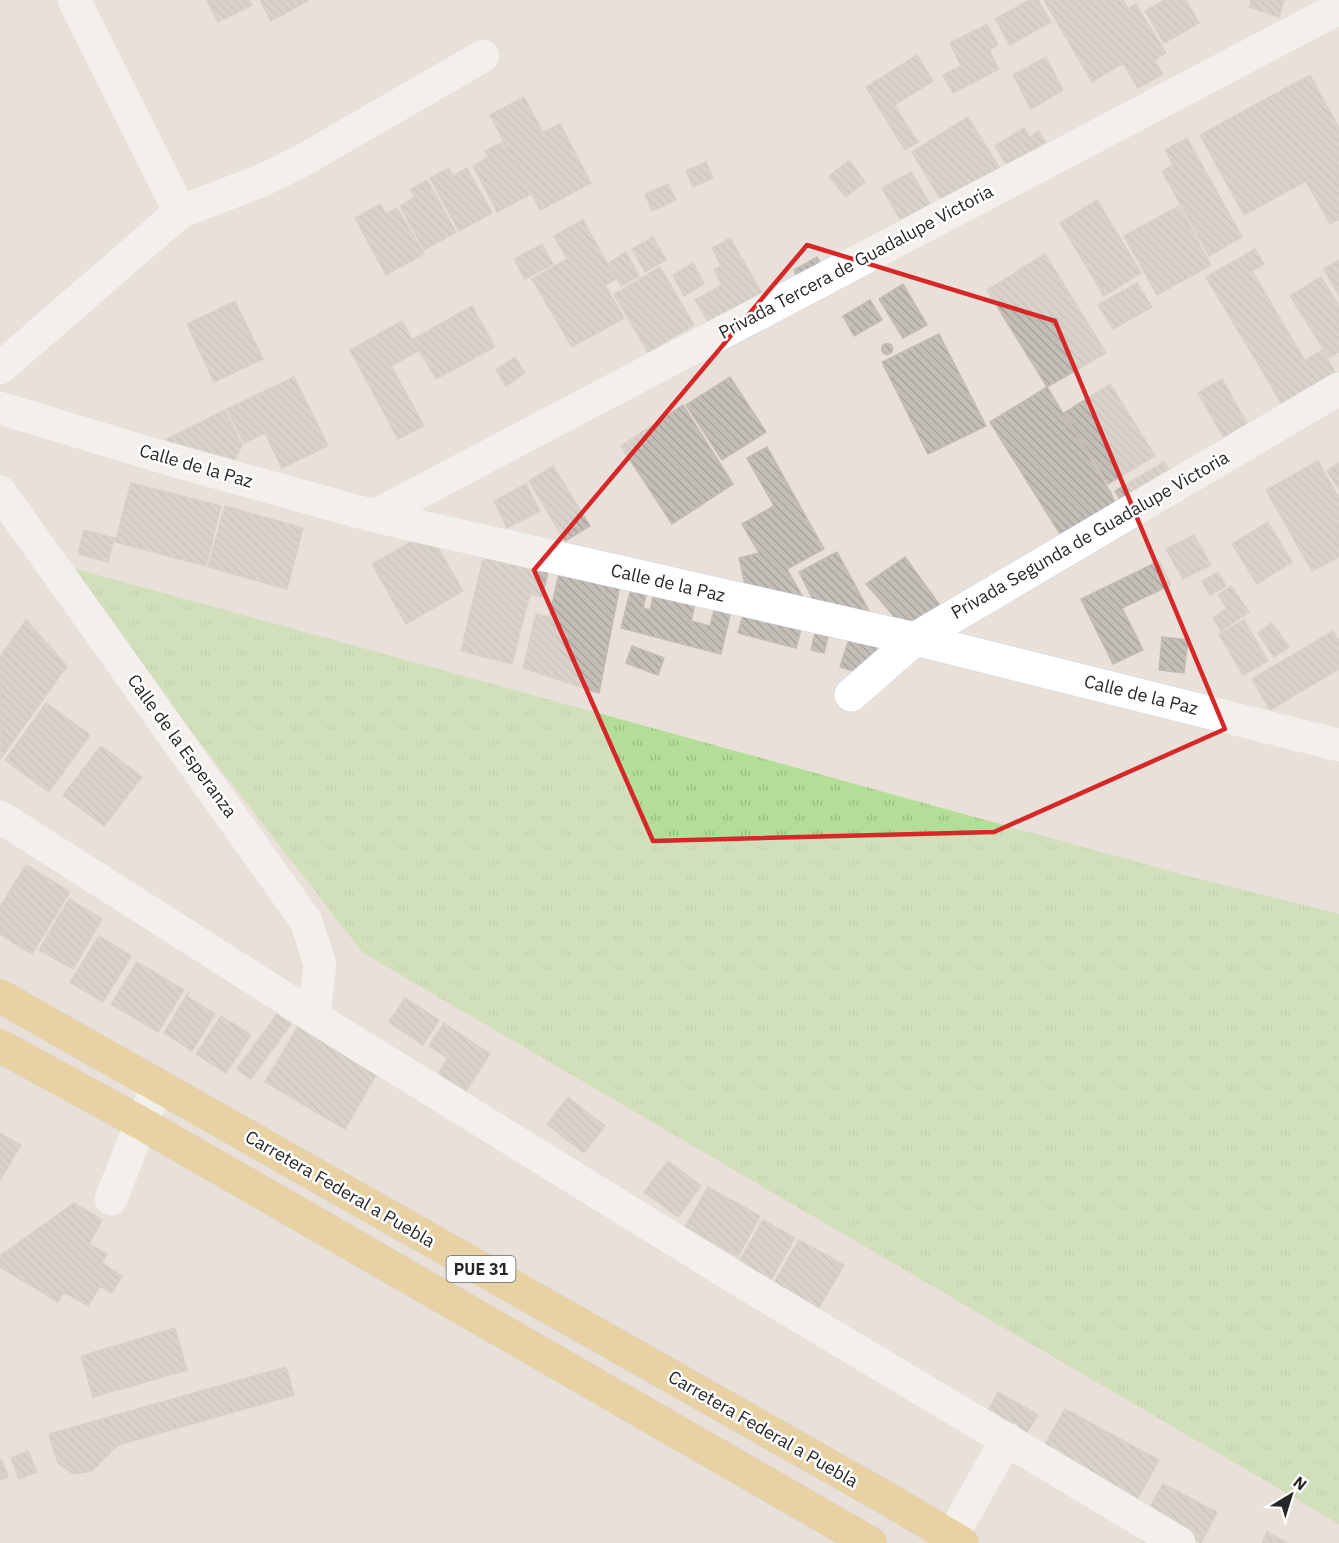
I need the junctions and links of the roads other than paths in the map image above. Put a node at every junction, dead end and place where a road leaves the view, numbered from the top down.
1 (74, 0) edge
2 (1339, 8) edge
3 (483, 56) dead end
4 (180, 212) junction
5 (0, 368) edge
6 (1339, 389) edge
7 (0, 408) edge
8 (0, 492) edge
9 (374, 516) junction
10 (915, 639) junction
11 (851, 695) dead end
12 (1339, 745) edge
13 (0, 817) edge
14 (0, 996) edge
15 (314, 1017) junction
16 (0, 1046) edge
17 (158, 1086) junction
18 (141, 1123) junction
19 (111, 1199) dead end
20 (1007, 1439) junction
21 (954, 1541) edge
22 (870, 1543) edge
23 (1179, 1543) edge

1 - 4 street
2 - 9 street, Privada Tercera de Guadalupe Victoria
3 - 4 street
4 - 5 street
6 - 10 street, Privada Segunda de Guadalupe Victoria
7 - 9 street, Calle de la Paz
8 - 15 street, Calle de la Esperanza
9 - 10 street, Calle de la Paz
10 - 11 street, Privada Segunda de Guadalupe Victoria
10 - 12 street, Calle de la Paz
13 - 15 street
14 - 17 main road, Carretera Federal a Puebla / PUE 31
15 - 20 street
16 - 18 main road, PUE 31
17 - 18 street
17 - 21 main road, Carretera Federal a Puebla / PUE 31
18 - 19 street
18 - 22 main road, PUE 31
20 - 21 street
20 - 23 street

